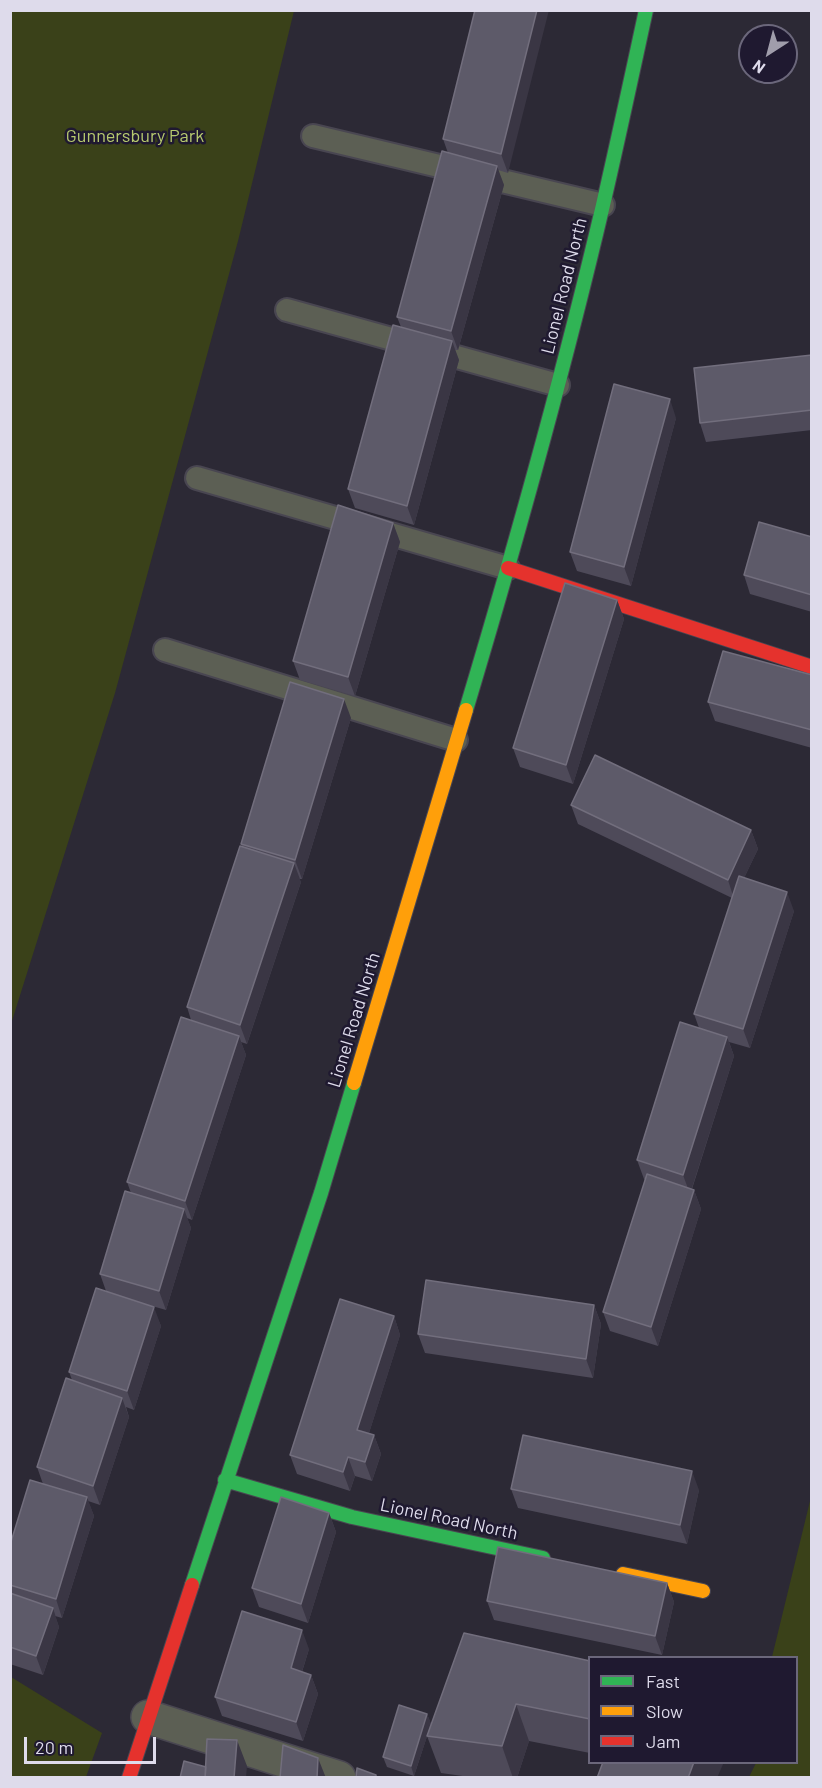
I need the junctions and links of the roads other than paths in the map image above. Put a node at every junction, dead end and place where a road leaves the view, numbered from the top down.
1 (646, 10) edge
2 (313, 136) dead end
3 (603, 205) junction
4 (287, 310) dead end
5 (558, 385) junction
6 (197, 478) dead end
7 (508, 568) junction
8 (165, 650) dead end
9 (812, 667) edge
10 (456, 741) junction
11 (225, 1480) junction
12 (553, 1560) edge
13 (611, 1572) edge
14 (703, 1591) dead end
15 (148, 1717) junction
16 (129, 1778) edge
17 (339, 1778) edge

1 - 3 street, Lionel Road North
2 - 3 lane
3 - 5 street, Lionel Road North
4 - 5 lane
5 - 7 street, Lionel Road North
6 - 7 lane
7 - 9 street
7 - 10 street, Lionel Road North
8 - 10 lane
10 - 11 street, Lionel Road North
11 - 12 street, Lionel Road North
11 - 15 street, Lionel Road North
13 - 14 street
15 - 16 street, Lionel Road North
15 - 17 street

